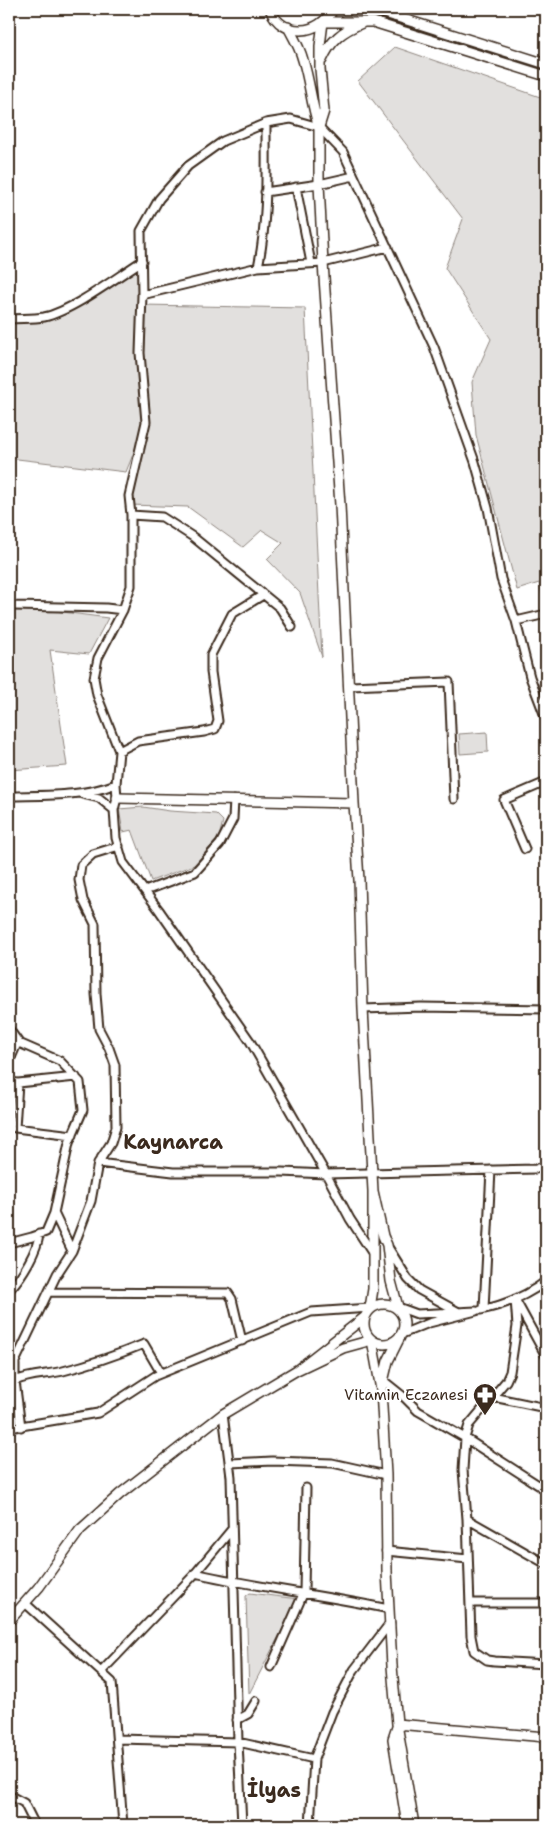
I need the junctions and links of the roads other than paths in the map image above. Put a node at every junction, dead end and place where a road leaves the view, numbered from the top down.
1 (270, 9) edge
2 (334, 9) edge
3 (372, 9) edge
4 (410, 9) edge
5 (395, 17) junction
6 (324, 22) junction
7 (364, 22) junction
8 (288, 27) junction
9 (546, 64) edge
10 (320, 65) junction
11 (546, 76) edge
12 (266, 123) junction
13 (319, 127) junction
14 (354, 176) junction
15 (319, 184) junction
16 (296, 186) junction
17 (265, 192) junction
18 (388, 247) junction
19 (142, 261) junction
20 (311, 263) junction
21 (322, 263) junction
22 (258, 267) junction
23 (142, 295) junction
24 (9, 319) edge
25 (131, 515) junction
26 (263, 595) junction
27 (9, 604) edge
28 (123, 610) junction
29 (546, 614) edge
30 (516, 621) junction
31 (292, 627) dead end
32 (350, 686) junction
33 (546, 718) edge
34 (119, 751) junction
35 (546, 782) edge
36 (116, 784) junction
37 (79, 794) junction
38 (9, 796) edge
39 (117, 798) junction
40 (454, 799) dead end
41 (234, 800) junction
42 (354, 802) junction
43 (114, 810) junction
44 (119, 846) junction
45 (525, 849) dead end
46 (145, 891) junction
47 (363, 1009) junction
48 (546, 1009) edge
49 (9, 1029) edge
50 (26, 1046) junction
51 (12, 1047) edge
52 (9, 1070) edge
53 (76, 1077) junction
54 (9, 1082) edge
55 (18, 1083) junction
56 (12, 1128) edge
57 (73, 1135) junction
58 (98, 1163) junction
59 (546, 1165) edge
60 (491, 1170) junction
61 (372, 1173) junction
62 (326, 1174) junction
63 (373, 1191) junction
64 (54, 1214) junction
65 (39, 1234) junction
66 (9, 1243) edge
67 (387, 1245) junction
68 (72, 1251) junction
69 (374, 1254) junction
70 (546, 1281) edge
71 (9, 1288) edge
72 (49, 1292) junction
73 (515, 1299) junction
74 (398, 1307) junction
75 (370, 1308) junction
76 (480, 1310) junction
77 (458, 1311) junction
78 (365, 1317) junction
79 (401, 1336) junction
80 (372, 1340) junction
81 (242, 1341) junction
82 (546, 1356) edge
83 (297, 1370) junction
84 (160, 1373) junction
85 (14, 1381) junction
86 (382, 1385) junction
87 (493, 1397) junction
88 (546, 1408) edge
89 (223, 1414) junction
90 (21, 1427) junction
91 (9, 1428) edge
92 (465, 1438) junction
93 (230, 1463) junction
94 (386, 1475) junction
95 (306, 1488) dead end
96 (546, 1490) edge
97 (467, 1520) junction
98 (232, 1529) junction
99 (386, 1551) junction
100 (468, 1559) junction
101 (546, 1564) edge
102 (195, 1573) junction
103 (234, 1582) junction
104 (304, 1592) junction
105 (25, 1602) junction
106 (546, 1602) edge
107 (470, 1603) junction
108 (389, 1608) junction
109 (9, 1621) edge
110 (390, 1623) junction
111 (546, 1664) edge
112 (271, 1667) dead end
113 (101, 1672) junction
114 (256, 1700) dead end
115 (238, 1720) junction
116 (397, 1724) junction
117 (546, 1737) edge
118 (118, 1739) junction
119 (238, 1742) junction
120 (314, 1758) junction
121 (9, 1795) edge
122 (35, 1825) edge
123 (123, 1825) edge
124 (242, 1825) edge
125 (310, 1825) edge
126 (407, 1825) edge
127 (414, 1825) edge

1 - 8 main road
2 - 6 main road
3 - 5 main road
4 - 5 street
5 - 9 main road
6 - 7 main road
6 - 8 main road
6 - 10 main road
7 - 10 main road
7 - 11 main road
8 - 13 main road
10 - 13 main road
12 - 13 street
12 - 17 street
12 - 19 street
13 - 14 street
13 - 15 main road
14 - 15 street
14 - 18 street
15 - 16 street
15 - 21 main road
16 - 17 street
16 - 20 street
17 - 22 street
18 - 21 street
18 - 30 street
19 - 23 street
19 - 24 street
20 - 21 street
20 - 22 street
21 - 32 main road
22 - 23 street
23 - 25 street
25 - 26 street
25 - 28 street
26 - 31 street
26 - 34 street
27 - 28 street
28 - 34 street
29 - 30 street
30 - 33 street
32 - 40 street
32 - 42 main road
34 - 36 street
35 - 45 street
36 - 37 street
36 - 39 street
37 - 38 street
37 - 43 street
39 - 41 main road
39 - 43 street
41 - 42 main road
41 - 46 street
42 - 47 main road
43 - 44 street
44 - 46 street
44 - 58 street
46 - 62 street
47 - 48 street
47 - 61 main road
49 - 50 street
50 - 51 street
50 - 53 street
51 - 52 street
53 - 55 street
53 - 57 street
54 - 55 street
55 - 56 street
56 - 57 street
57 - 64 street
58 - 62 street
58 - 68 street
59 - 60 street
60 - 61 street
60 - 76 street
61 - 62 street
61 - 63 main road
62 - 69 street
63 - 67 main road
63 - 69 main road
64 - 65 street
64 - 68 street
65 - 66 street
65 - 71 street
67 - 74 main road
67 - 77 street
68 - 72 street
69 - 75 main road
70 - 73 street
72 - 81 street
72 - 85 street
73 - 76 street
73 - 82 street
73 - 87 street
74 - 75 main road
74 - 77 street
74 - 79 main road
75 - 78 main road
75 - 81 street
76 - 77 street
76 - 79 street
78 - 80 main road
78 - 83 main road
79 - 80 main road
79 - 86 main road
80 - 83 main road
80 - 86 main road
81 - 84 street
83 - 89 main road
84 - 85 street
84 - 90 street
85 - 90 street
86 - 92 street
86 - 94 main road
87 - 88 street
87 - 92 street
89 - 93 street
89 - 105 main road
90 - 91 street
92 - 96 street
92 - 97 street
93 - 94 street
93 - 98 street
94 - 99 main road
95 - 104 street
97 - 100 street
97 - 101 street
98 - 102 street
98 - 103 street
99 - 100 street
99 - 108 main road
100 - 107 street
102 - 103 street
102 - 113 street
103 - 104 street
103 - 115 street
104 - 108 street
104 - 112 street
105 - 109 main road
105 - 113 street
106 - 107 street
107 - 111 street
108 - 110 main road
110 - 116 main road
110 - 120 street
113 - 118 street
114 - 115 street
115 - 119 street
116 - 117 main road
116 - 126 main road
116 - 127 main road
118 - 119 street
118 - 123 street
119 - 120 street
119 - 124 street
120 - 125 street
121 - 122 street

